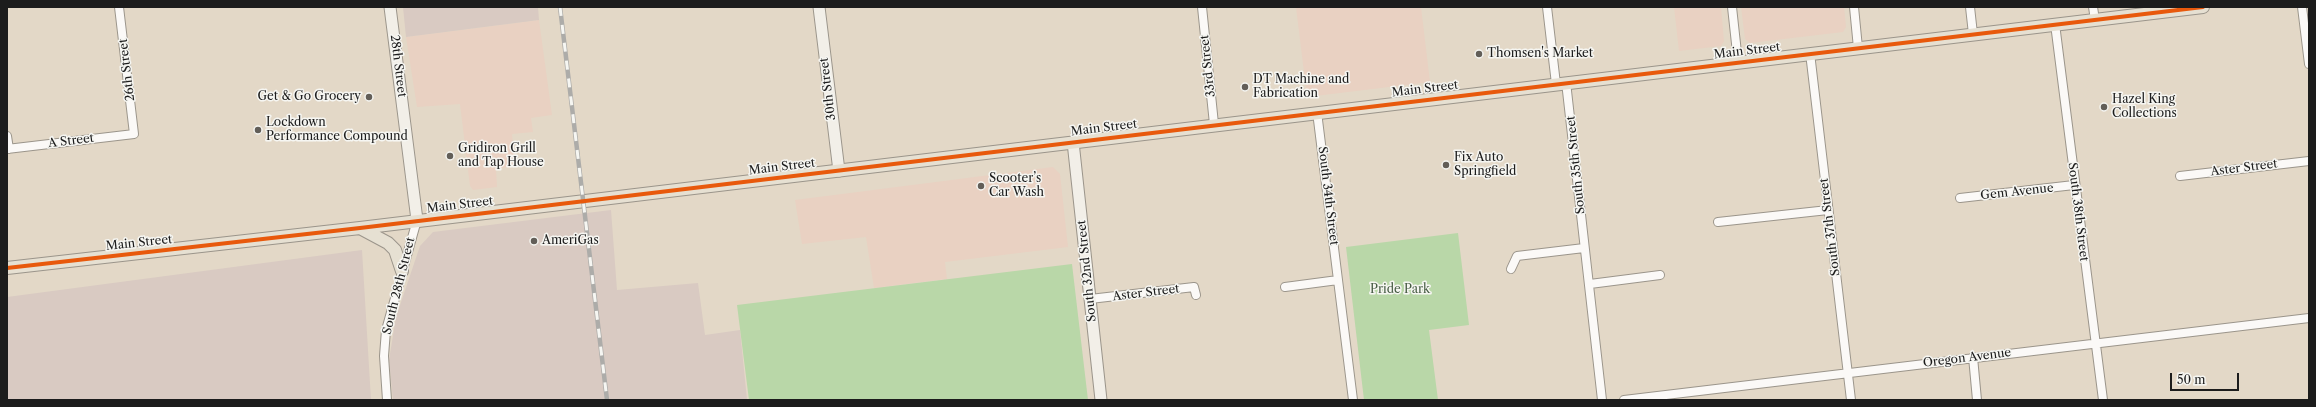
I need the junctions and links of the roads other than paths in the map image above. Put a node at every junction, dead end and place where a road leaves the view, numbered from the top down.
1 (119, 7) edge
2 (390, 7) edge
3 (819, 7) edge
4 (1202, 7) edge
5 (1547, 7) edge
6 (1732, 7) edge
7 (1854, 7) edge
8 (1970, 7) edge
9 (2093, 7) edge
10 (2203, 7) edge
11 (2302, 7) edge
12 (2095, 20) junction
13 (2055, 24) junction
14 (1973, 34) junction
15 (1858, 48) junction
16 (1810, 53) junction
17 (1738, 62) junction
18 (2309, 64) edge
19 (1561, 83) junction
20 (1317, 112) junction
21 (1214, 124) junction
22 (134, 134) joint
23 (7, 136) edge
24 (1073, 142) junction
25 (8, 149) edge
26 (2309, 161) edge
27 (839, 171) junction
28 (2180, 176) dead end
29 (2074, 185) junction
30 (1960, 198) dead end
31 (1828, 210) junction
32 (417, 220) junction
33 (1718, 222) dead end
34 (360, 228) junction
35 (1584, 248) junction
36 (7, 268) edge
37 (1511, 269) dead end
38 (402, 271) junction
39 (1660, 275) dead end
40 (1338, 280) junction
41 (1590, 284) junction
42 (1285, 287) dead end
43 (1196, 295) dead end
44 (1090, 299) junction
45 (2309, 318) edge
46 (2094, 344) junction
47 (1973, 357) junction
48 (1848, 372) junction
49 (387, 400) edge
50 (1102, 400) edge
51 (1353, 400) edge
52 (1602, 400) edge
53 (1624, 400) edge
54 (1851, 400) edge
55 (1978, 400) edge
56 (2102, 400) edge

1 - 22 street, 26th Street
2 - 32 street, 28th Street
3 - 27 street, 30th Street
4 - 21 street, 33rd Street
5 - 19 street, South 35th Street
6 - 17 street
7 - 15 street
8 - 14 street
9 - 12 street
10 - 12 main road, Main Street
11 - 18 street
12 - 13 main road, Main Street
13 - 14 main road, Main Street
13 - 29 street, South 38th Street
14 - 15 main road, Main Street
15 - 16 main road, Main Street
16 - 17 main road, Main Street
16 - 31 street, South 37th Street
17 - 19 main road, Main Street
19 - 20 main road, Main Street
19 - 35 street, South 35th Street
20 - 21 main road, Main Street
20 - 40 street, South 34th Street
21 - 24 main road, Main Street
22 - 25 street, A Street
23 - 25 street
24 - 27 main road, Main Street
24 - 44 street, South 32nd Street
26 - 28 street, Aster Street
27 - 32 main road, Main Street
29 - 30 street, Gem Avenue
29 - 46 street, South 38th Street
31 - 33 street
31 - 48 street, South 37th Street
32 - 34 main road, Main Street
32 - 38 street, South 28th Street
34 - 36 main road, Main Street
34 - 38 main road
35 - 37 street
35 - 41 street, South 35th Street
38 - 49 street, South 28th Street
39 - 41 street
40 - 42 street
40 - 51 street, South 34th Street
41 - 52 street, South 35th Street
43 - 44 street, Aster Street
44 - 50 street, South 32nd Street
45 - 46 street, Oregon Avenue
46 - 47 street, Oregon Avenue
46 - 56 street, South 38th Street
47 - 48 street, Oregon Avenue
47 - 55 street
48 - 53 street, Oregon Avenue
48 - 54 street, South 37th Street

